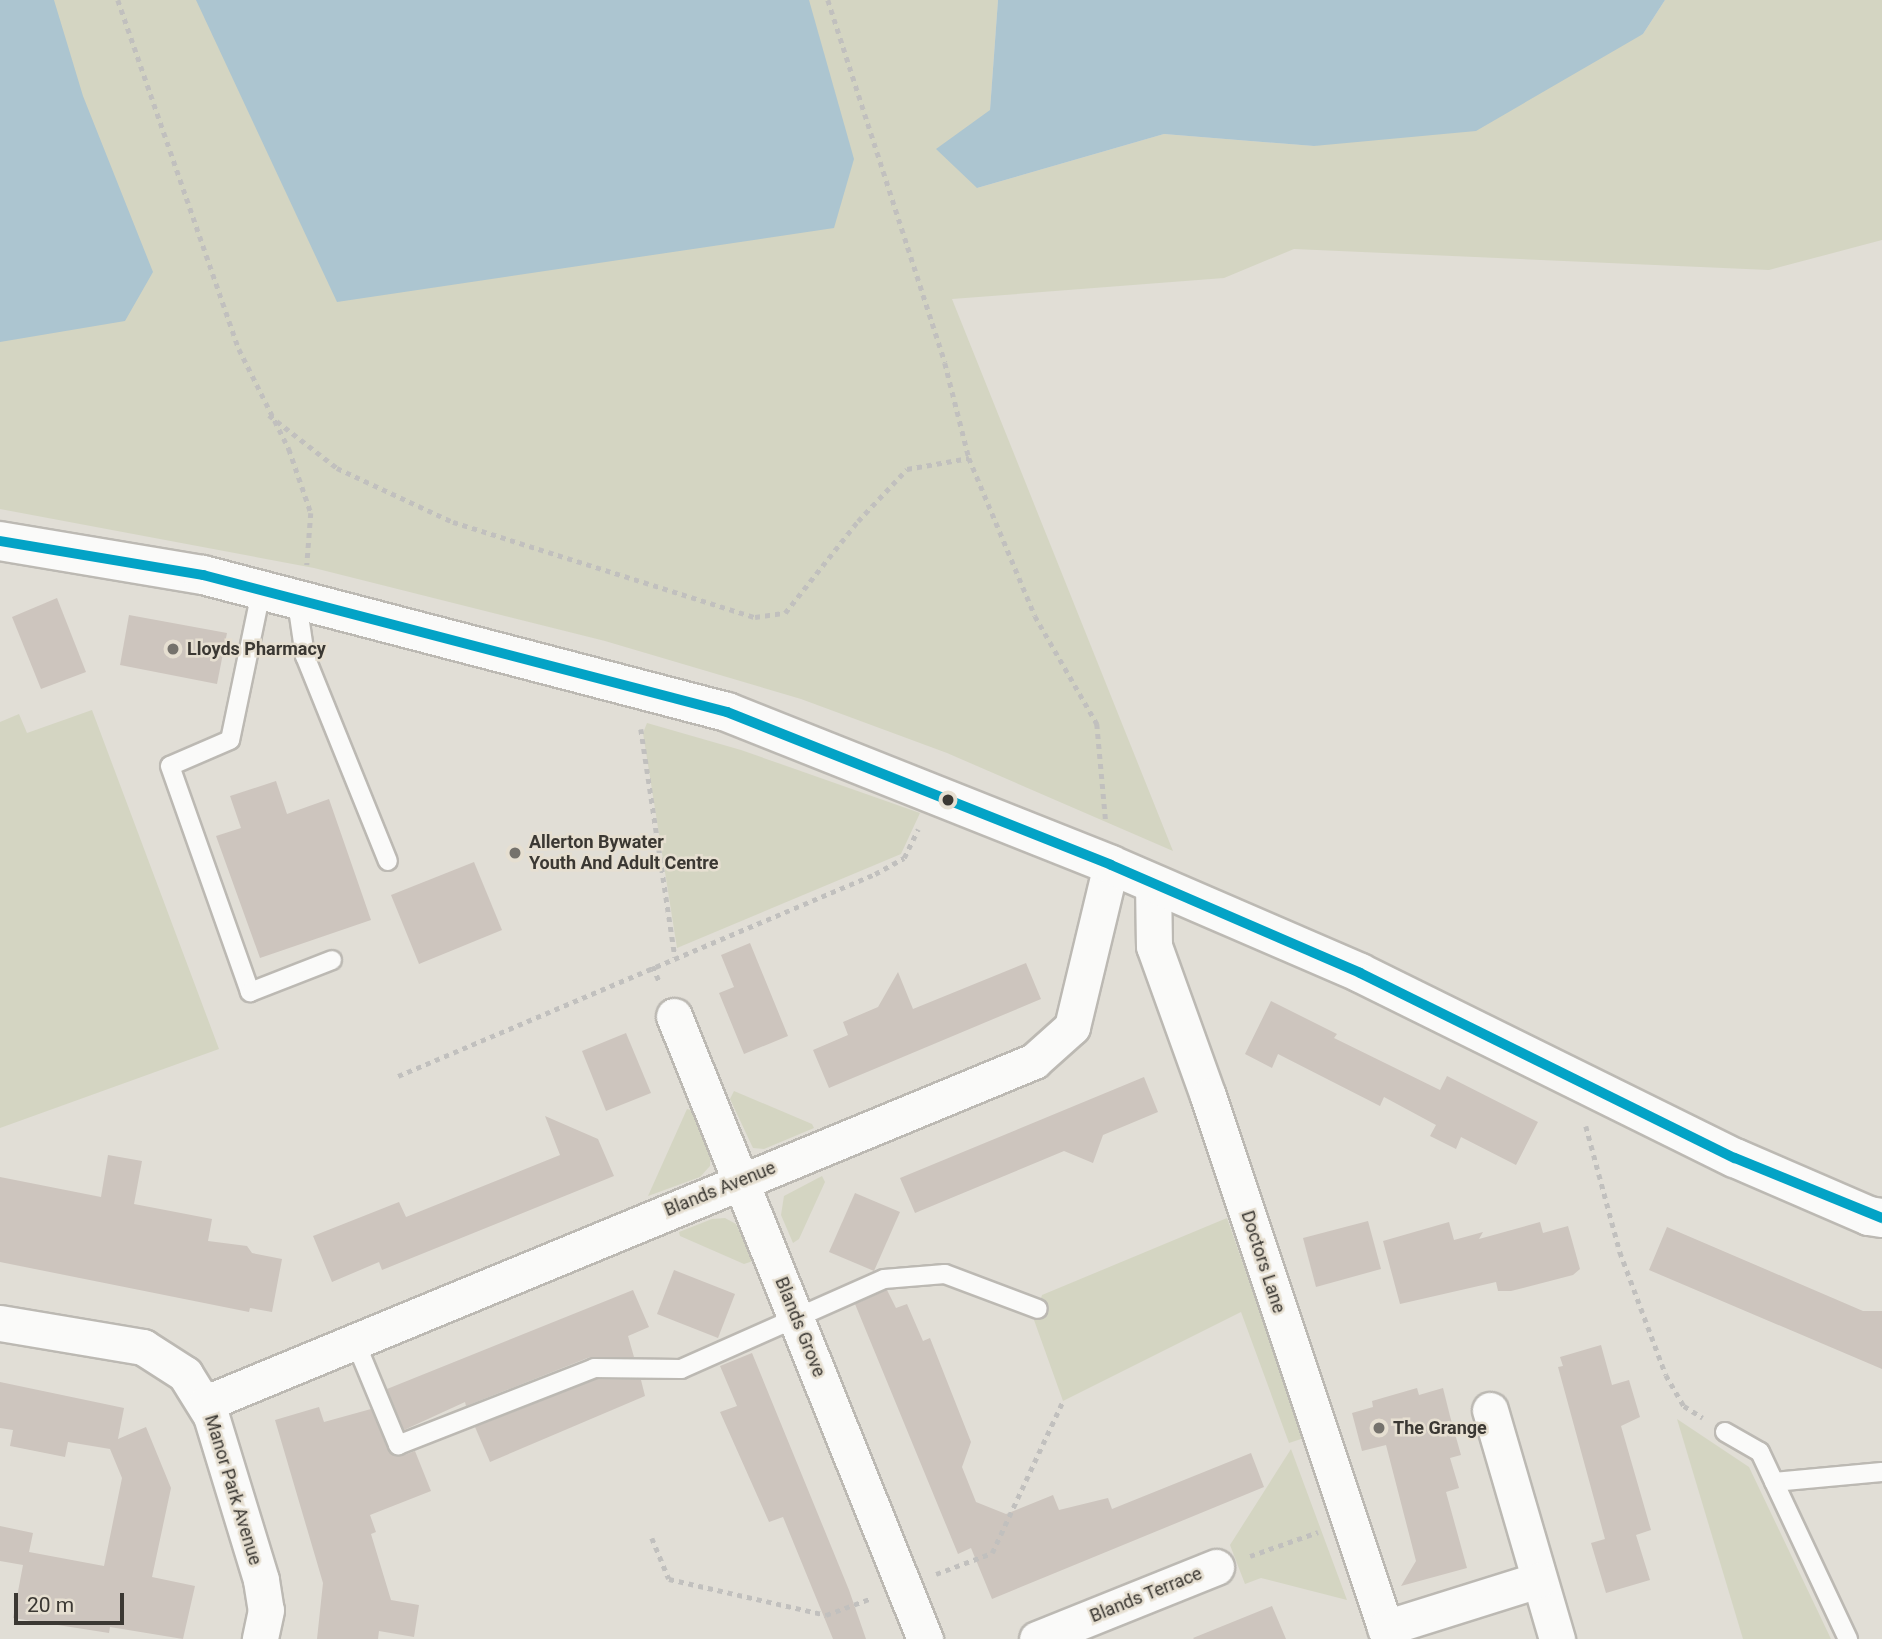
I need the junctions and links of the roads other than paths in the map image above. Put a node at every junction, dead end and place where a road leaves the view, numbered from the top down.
1 (0, 541) edge
2 (261, 592) junction
3 (298, 602) junction
4 (388, 861) dead end
5 (1111, 864) junction
6 (1153, 883) junction
7 (332, 960) dead end
8 (674, 1016) dead end
9 (741, 1181) junction
10 (1882, 1218) edge
11 (1038, 1309) dead end
12 (796, 1318) junction
13 (0, 1323) edge
14 (355, 1341) junction
15 (206, 1403) junction
16 (1490, 1410) dead end
17 (1725, 1432) road end
18 (1882, 1472) edge
19 (1774, 1482) junction
20 (1216, 1567) road end
21 (1538, 1580) junction
22 (1387, 1634) edge
23 (260, 1639) edge
24 (925, 1639) edge
25 (1037, 1639) edge
26 (1557, 1639) edge
27 (1848, 1639) edge

1 - 2 street
2 - 3 street
2 - 7 lane
3 - 4 lane
3 - 5 street
5 - 6 street
5 - 9 street, Blands Avenue
6 - 10 street
6 - 22 street, Doctors Lane
8 - 9 street, Blands Grove
9 - 12 street, Blands Grove
9 - 14 street, Blands Avenue
11 - 12 lane
12 - 14 lane
12 - 24 street, Blands Grove
13 - 15 street, Manor Park Avenue
14 - 15 street, Blands Avenue
15 - 23 street, Manor Park Avenue
16 - 21 street
17 - 19 lane
18 - 19 lane
19 - 27 lane
20 - 25 street, Blands Terrace
21 - 22 street
21 - 26 street

